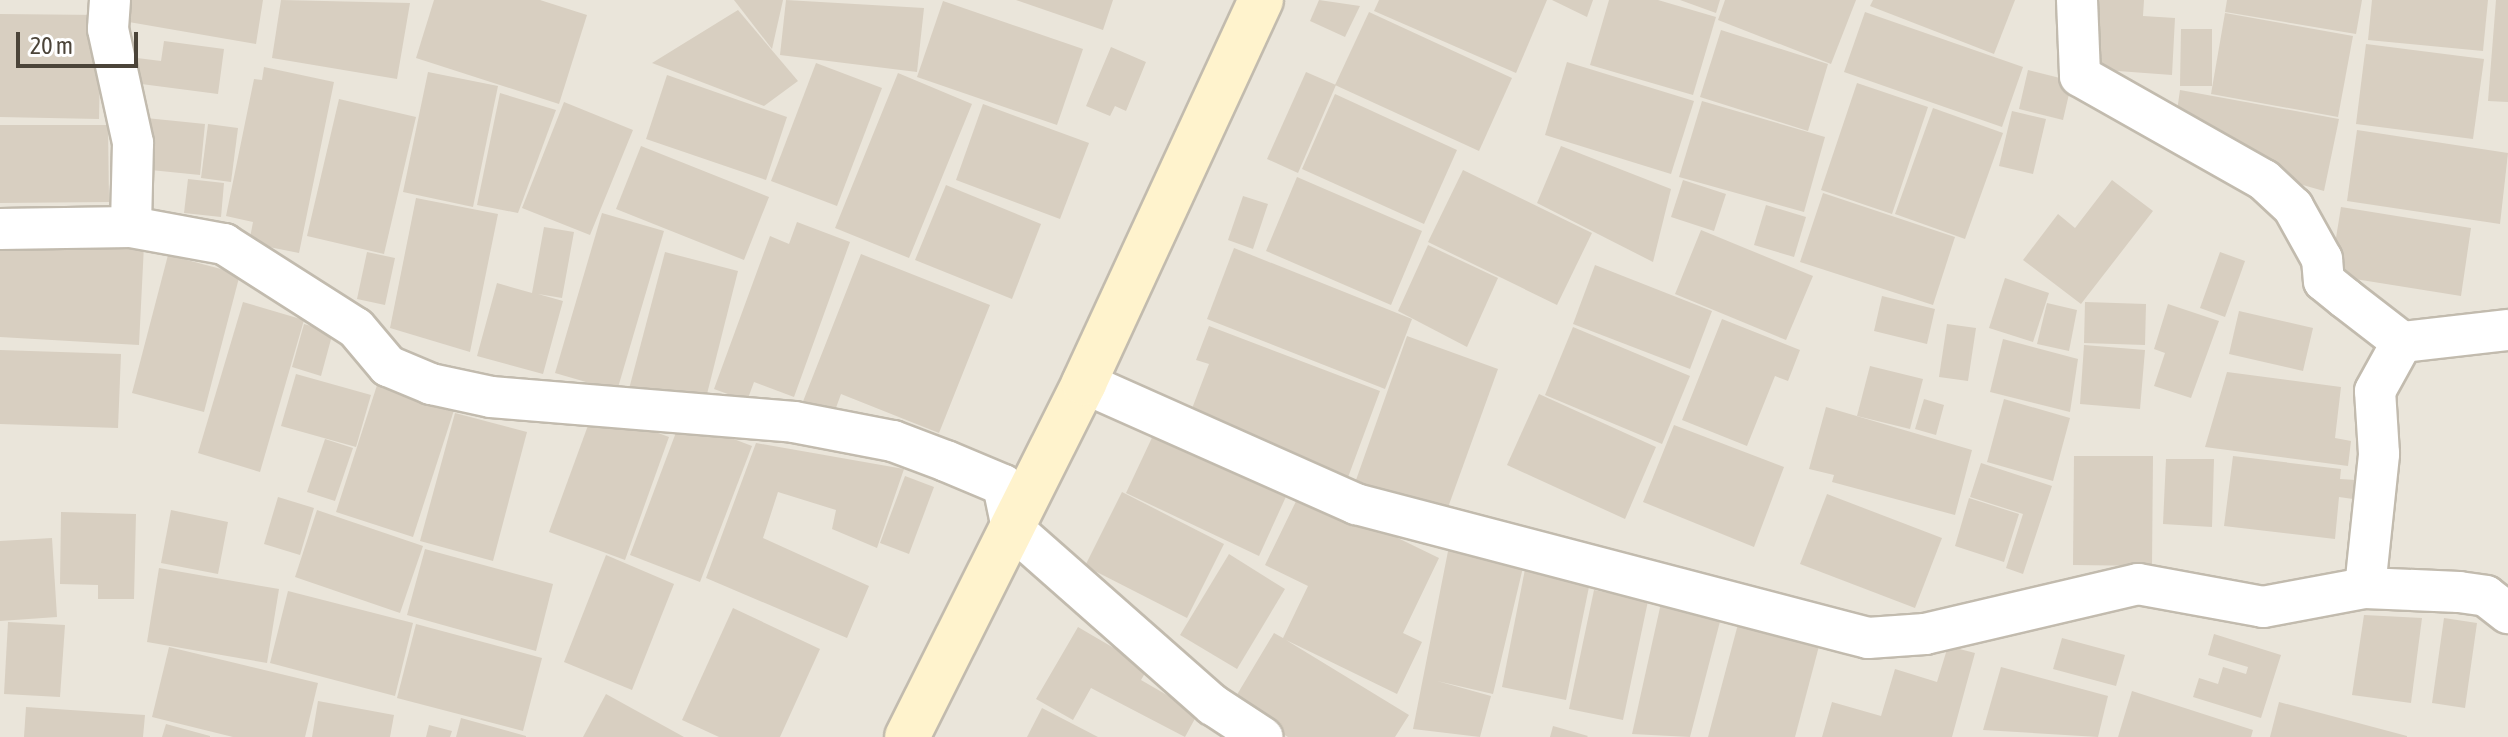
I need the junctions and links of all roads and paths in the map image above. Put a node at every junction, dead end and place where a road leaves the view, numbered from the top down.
1 (110, 0) edge
2 (1261, 0) edge
3 (2077, 0) edge
4 (131, 227) junction
5 (0, 229) edge
6 (2508, 330) edge
7 (2402, 342) junction
8 (1084, 383) junction
9 (1012, 528) junction
10 (2365, 588) junction
11 (2508, 612) edge
12 (1206, 721) edge
13 (907, 737) edge
14 (1262, 737) edge

1 - 4 street
2 - 8 street
3 - 7 street
4 - 5 street
4 - 9 street
6 - 7 street
7 - 10 street
8 - 9 street
8 - 10 street
9 - 12 street
9 - 13 street
10 - 11 street
12 - 14 street

